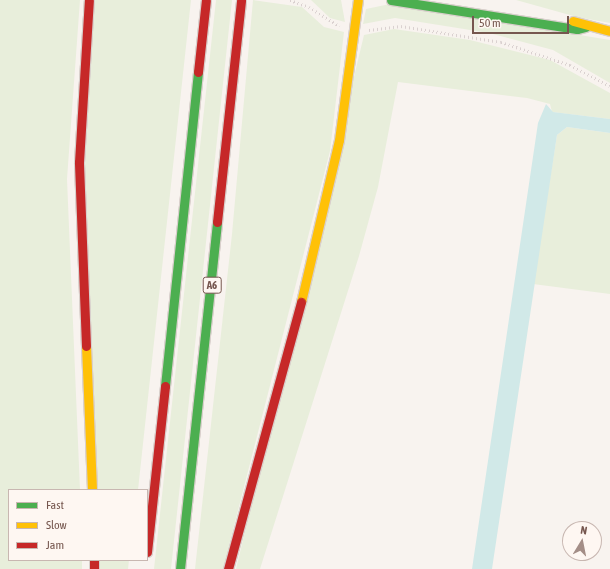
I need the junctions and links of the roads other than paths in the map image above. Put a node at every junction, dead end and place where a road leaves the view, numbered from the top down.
1 (89, 0) edge
2 (206, 0) edge
3 (241, 0) edge
4 (358, 0) edge
5 (391, 0) edge
6 (461, 0) edge
7 (586, 27) junction
8 (610, 31) edge
9 (92, 489) edge
10 (148, 543) edge
11 (180, 569) edge
12 (228, 569) edge

1 - 9 main road
2 - 10 main road
3 - 11 main road, A6
4 - 12 main road
5 - 7 main road
6 - 7 main road
7 - 8 main road

